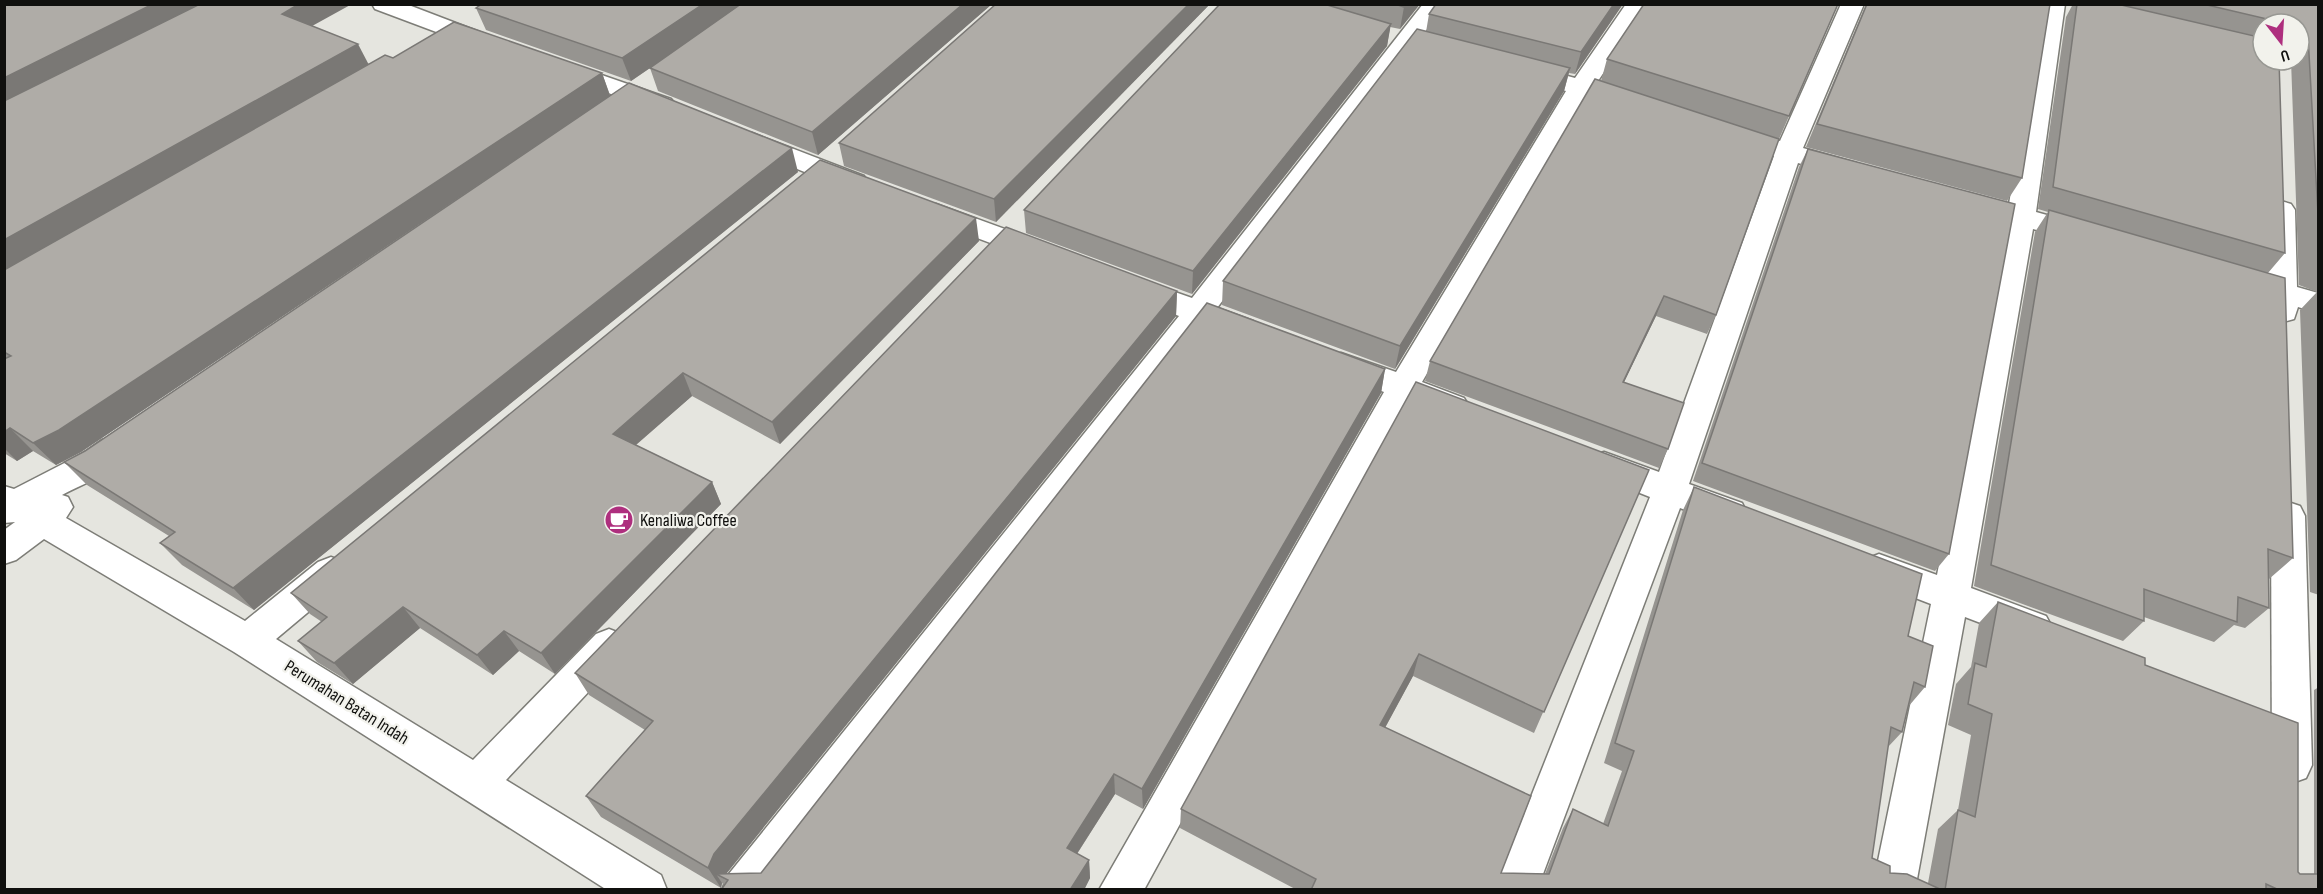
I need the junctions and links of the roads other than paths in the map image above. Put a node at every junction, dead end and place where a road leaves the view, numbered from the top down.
1 (383, 4) edge
2 (1435, 4) edge
3 (1638, 4) edge
4 (1853, 4) edge
5 (2058, 6) edge
6 (483, 15) edge
7 (455, 32) junction
8 (424, 49) edge
9 (1494, 64) edge
10 (662, 74) edge
11 (1582, 86) junction
12 (634, 93) junction
13 (1658, 111) edge
14 (604, 113) edge
15 (689, 115) edge
16 (1713, 128) edge
17 (722, 129) edge
18 (848, 146) edge
19 (1788, 153) junction
20 (821, 169) junction
21 (1866, 174) edge
22 (2280, 188) edge
23 (793, 192) edge
24 (1944, 195) edge
25 (1026, 213) edge
26 (2021, 216) junction
27 (1002, 238) junction
28 (2112, 243) edge
29 (1067, 263) edge
30 (977, 264) edge
31 (2215, 273) edge
32 (1111, 279) edge
33 (2283, 293) junction
34 (2319, 303) edge
35 (1198, 312) junction
36 (2284, 339) edge
37 (1273, 340) edge
38 (1317, 355) edge
39 (1403, 387) junction
40 (1481, 417) edge
41 (133, 436) edge
42 (1581, 456) edge
43 (2287, 480) edge
44 (1670, 490) junction
45 (16, 509) edge
46 (1756, 523) edge
47 (4, 550) edge
48 (356, 551) edge
49 (1854, 560) edge
50 (1951, 597) junction
51 (633, 620) edge
52 (2061, 638) edge
53 (247, 641) junction
54 (2260, 713) edge
55 (2293, 725) junction
56 (478, 782) junction
57 (2292, 796) edge
58 (646, 890) edge
59 (743, 890) edge
60 (1120, 890) edge
61 (1515, 890) edge
62 (1893, 890) edge

1 - 7 street
2 - 35 street
3 - 11 street
4 - 19 street
5 - 26 street
6 - 7 street
7 - 8 street
7 - 12 street
9 - 11 street
10 - 12 street
11 - 13 street
11 - 39 street
12 - 14 street
12 - 15 street
16 - 19 street
17 - 20 street
18 - 20 street
19 - 21 street
19 - 44 street
20 - 23 street
20 - 27 street
22 - 33 street
24 - 26 street
25 - 27 street
26 - 28 street
26 - 50 street
27 - 29 street
27 - 30 street
31 - 33 street
32 - 35 street
33 - 34 street
33 - 36 street
35 - 37 street
35 - 59 street
38 - 39 street
39 - 40 street
39 - 60 street
41 - 45 street
42 - 44 street
43 - 55 street
44 - 46 street
44 - 61 street
45 - 47 street
45 - 53 street, Perumahan Batan Indah
48 - 53 street
49 - 50 street
50 - 52 street
50 - 62 street
51 - 56 street
53 - 56 street, Perumahan Batan Indah
54 - 55 street
55 - 57 street
56 - 58 street, Perumahan Batan Indah

